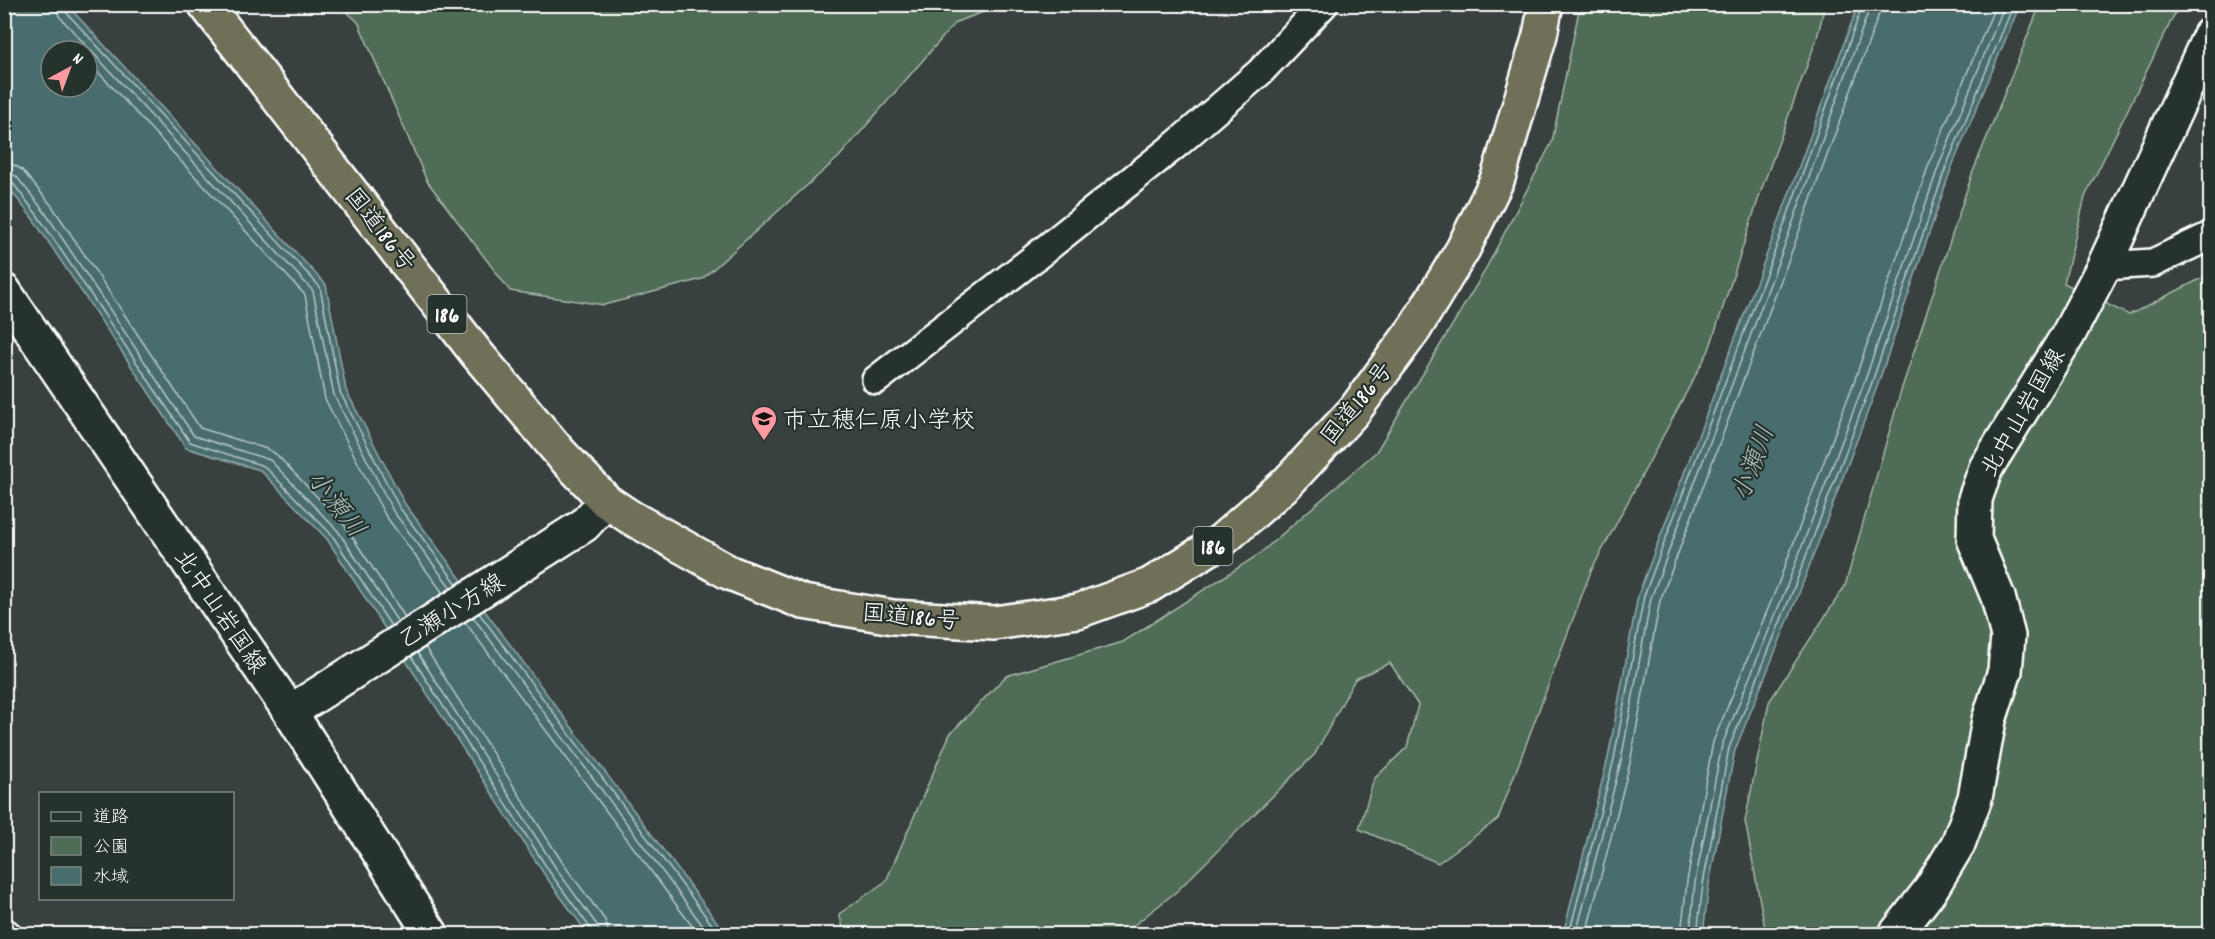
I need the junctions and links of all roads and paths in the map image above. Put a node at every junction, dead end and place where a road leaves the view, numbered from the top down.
1 (205, 4) edge
2 (1324, 4) edge
3 (1546, 4) edge
4 (2211, 35) edge
5 (2211, 236) edge
6 (2104, 266) junction
7 (4, 291) edge
8 (876, 380) dead end
9 (606, 501) junction
10 (296, 708) junction
11 (431, 934) edge
12 (1896, 934) edge

1 - 9 highway, 国道186号 / 186
2 - 8 street
3 - 9 highway, 国道186号 / 186
4 - 6 main road, 北中山岩国線
5 - 6 street
6 - 12 main road, 北中山岩国線
7 - 10 main road, 北中山岩国線
9 - 10 main road, 乙瀬小方線
10 - 11 main road, 北中山岩国線

